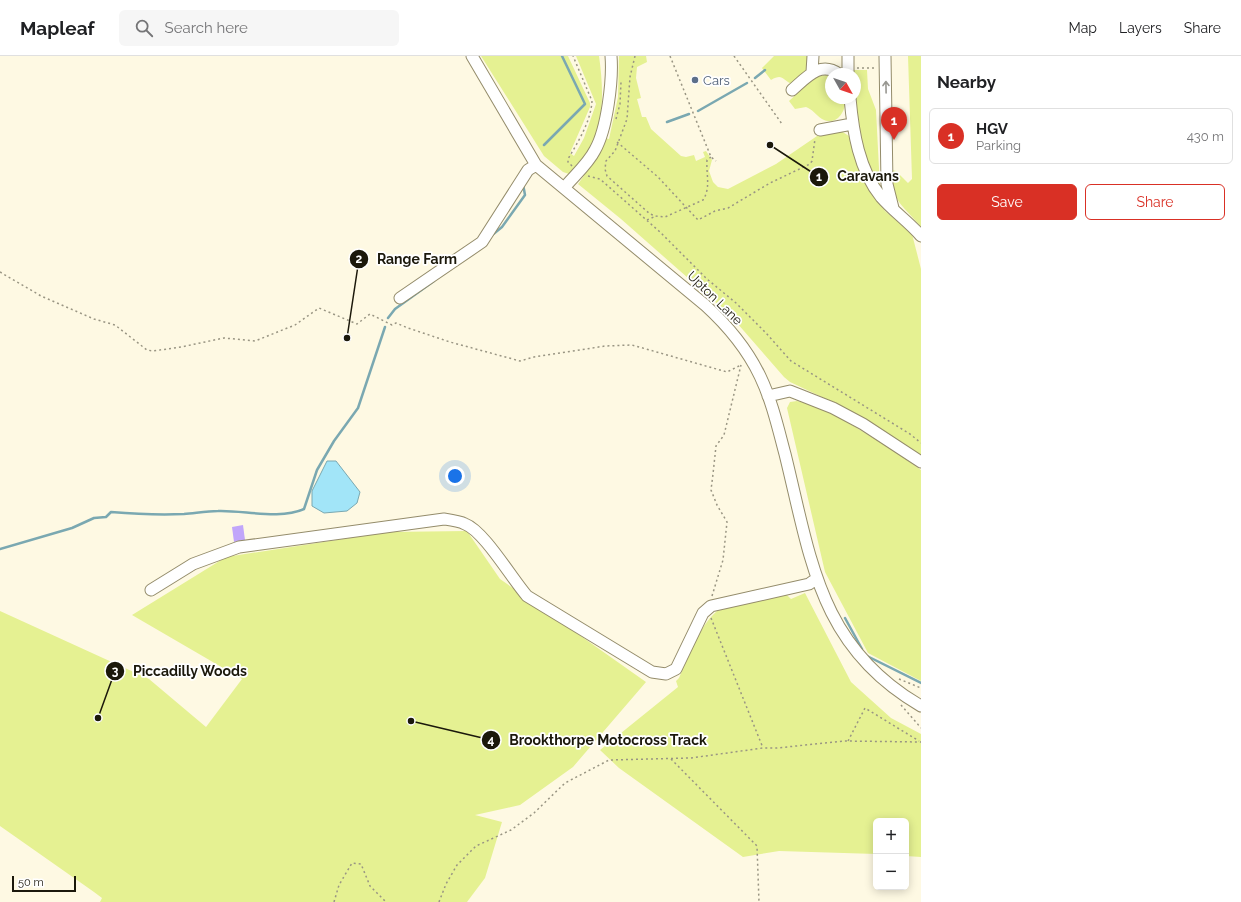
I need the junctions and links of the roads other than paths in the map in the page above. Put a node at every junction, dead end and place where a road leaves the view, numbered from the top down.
1 (472, 56) edge
2 (611, 56) edge
3 (814, 56) edge
4 (848, 56) edge
5 (885, 56) edge
6 (825, 68) edge
7 (848, 68) edge
8 (812, 72) junction
9 (792, 90) dead end
10 (850, 104) edge
11 (852, 124) junction
12 (815, 132) road end
13 (536, 165) junction
14 (564, 188) junction
15 (893, 209) junction
16 (921, 236) edge
17 (400, 298) dead end
18 (768, 396) junction
19 (921, 462) edge
20 (816, 579) junction
21 (151, 590) dead end
22 (921, 706) edge

1 - 13 street, Upton Lane
2 - 14 street
3 - 8 street
4 - 7 street
15 -> 5 street
6 - 8 street
8 - 9 street
10 - 11 street
11 - 12 street
11 - 15 street
13 - 14 street, Upton Lane
13 - 17 street
14 - 18 street, Upton Lane
15 - 16 street
18 - 19 street
18 - 20 street, Upton Lane
20 - 21 street
20 - 22 street, Upton Lane

